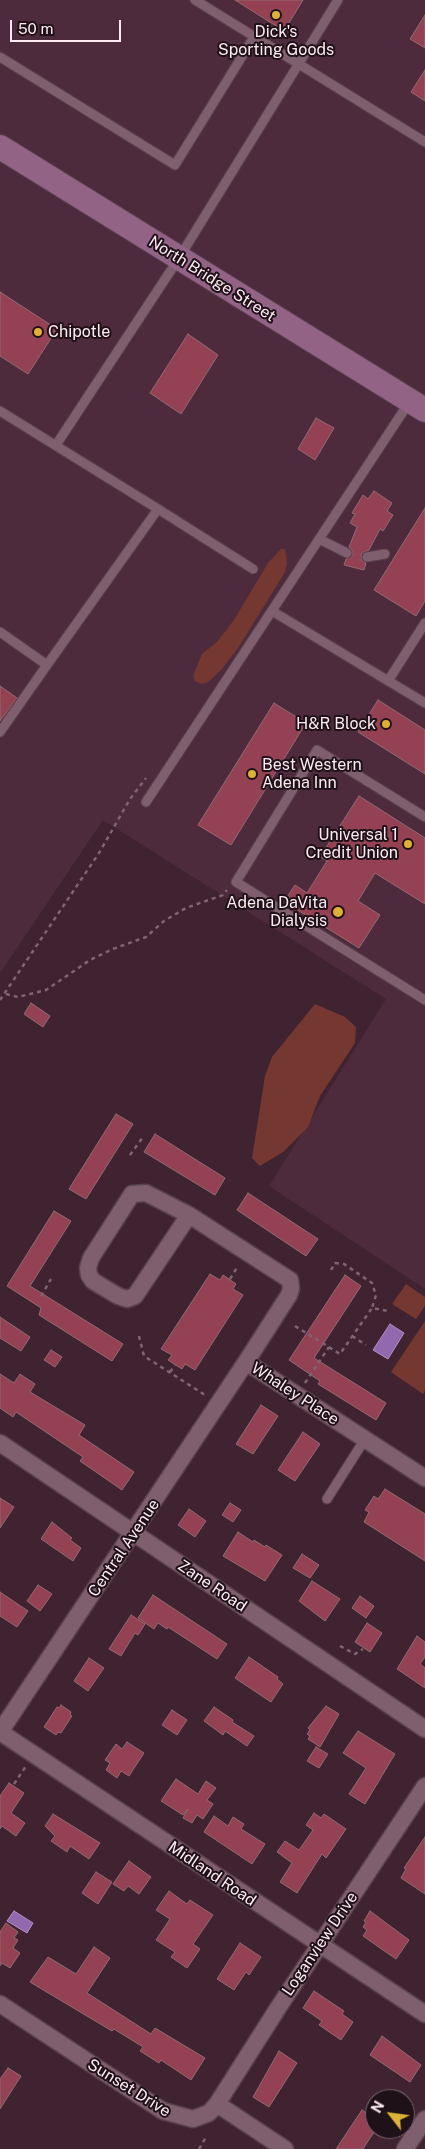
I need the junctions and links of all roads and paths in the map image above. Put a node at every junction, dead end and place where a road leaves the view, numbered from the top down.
1 (195, 0) edge
2 (338, 0) edge
3 (254, 37) junction
4 (0, 56) edge
5 (298, 64) junction
6 (425, 142) edge
7 (0, 147) edge
8 (179, 258) junction
9 (418, 405) edge
10 (0, 411) edge
11 (56, 445) junction
12 (158, 509) junction
13 (319, 540) junction
14 (347, 553) dead end
15 (385, 554) dead end
16 (367, 557) dead end
17 (253, 569) dead end
18 (272, 611) junction
19 (425, 623) edge
20 (0, 632) edge
21 (47, 666) junction
22 (388, 681) junction
23 (425, 702) edge
24 (0, 732) edge
25 (151, 773) dead end
26 (146, 802) dead end
27 (425, 817) edge
28 (236, 882) junction
29 (6, 994) junction
30 (0, 1000) edge
31 (425, 1000) edge
32 (142, 1137) dead end
33 (130, 1155) dead end
34 (189, 1215) junction
35 (331, 1270) dead end
36 (51, 1280) dead end
37 (40, 1296) dead end
38 (372, 1308) junction
39 (388, 1311) dead end
40 (295, 1326) dead end
41 (138, 1336) dead end
42 (352, 1336) junction
43 (366, 1345) dead end
44 (329, 1347) junction
45 (246, 1362) junction
46 (175, 1365) dead end
47 (170, 1372) junction
48 (302, 1388) dead end
49 (219, 1404) junction
50 (366, 1439) junction
51 (0, 1443) edge
52 (425, 1478) edge
53 (327, 1499) dead end
54 (134, 1534) junction
55 (340, 1646) dead end
56 (363, 1649) dead end
57 (425, 1729) edge
58 (0, 1732) edge
59 (33, 1754) junction
60 (14, 1784) dead end
61 (425, 1786) edge
62 (319, 1946) junction
63 (0, 2004) edge
64 (425, 2014) edge
65 (217, 2104) junction
66 (425, 2119) edge
67 (206, 2137) dead end
68 (199, 2149) edge
69 (285, 2149) edge
70 (405, 2149) edge

1 - 3 lane
2 - 5 lane
3 - 4 lane
3 - 5 lane
5 - 6 lane
5 - 8 lane
7 - 8 main road, North Bridge Street
8 - 9 main road, North Bridge Street
8 - 11 lane
9 - 13 lane
10 - 11 lane
11 - 12 lane
12 - 17 lane
12 - 21 lane
13 - 14 lane
13 - 18 lane
15 - 16 lane
18 - 22 lane
18 - 26 lane
19 - 22 lane
20 - 21 lane
21 - 24 lane
22 - 23 lane
25 - 29 path
27 - 28 lane
28 - 29 path
28 - 31 lane
29 - 30 path
32 - 33 path
34 - 34 street, Whaley Place
34 - 45 street, Whaley Place
35 - 38 path
36 - 37 path
38 - 39 path
38 - 42 path
40 - 44 path
41 - 47 path
42 - 43 path
42 - 44 path
44 - 48 path
45 - 49 street, Central Avenue
45 - 50 street, Whaley Place
46 - 47 path
47 - 49 path
49 - 54 street, Central Avenue
50 - 52 street, Whaley Place
50 - 53 lane
51 - 54 street, Zane Road
54 - 57 street, Zane Road
54 - 58 street, Central Avenue
55 - 56 path
58 - 59 street, Midland Road
59 - 60 path
59 - 62 street, Midland Road
61 - 62 street, Loganview Drive
62 - 64 street, Midland Road
62 - 65 street, Loganview Drive
63 - 65 street, Sunset Drive
65 - 69 street
66 - 70 street
67 - 68 path

